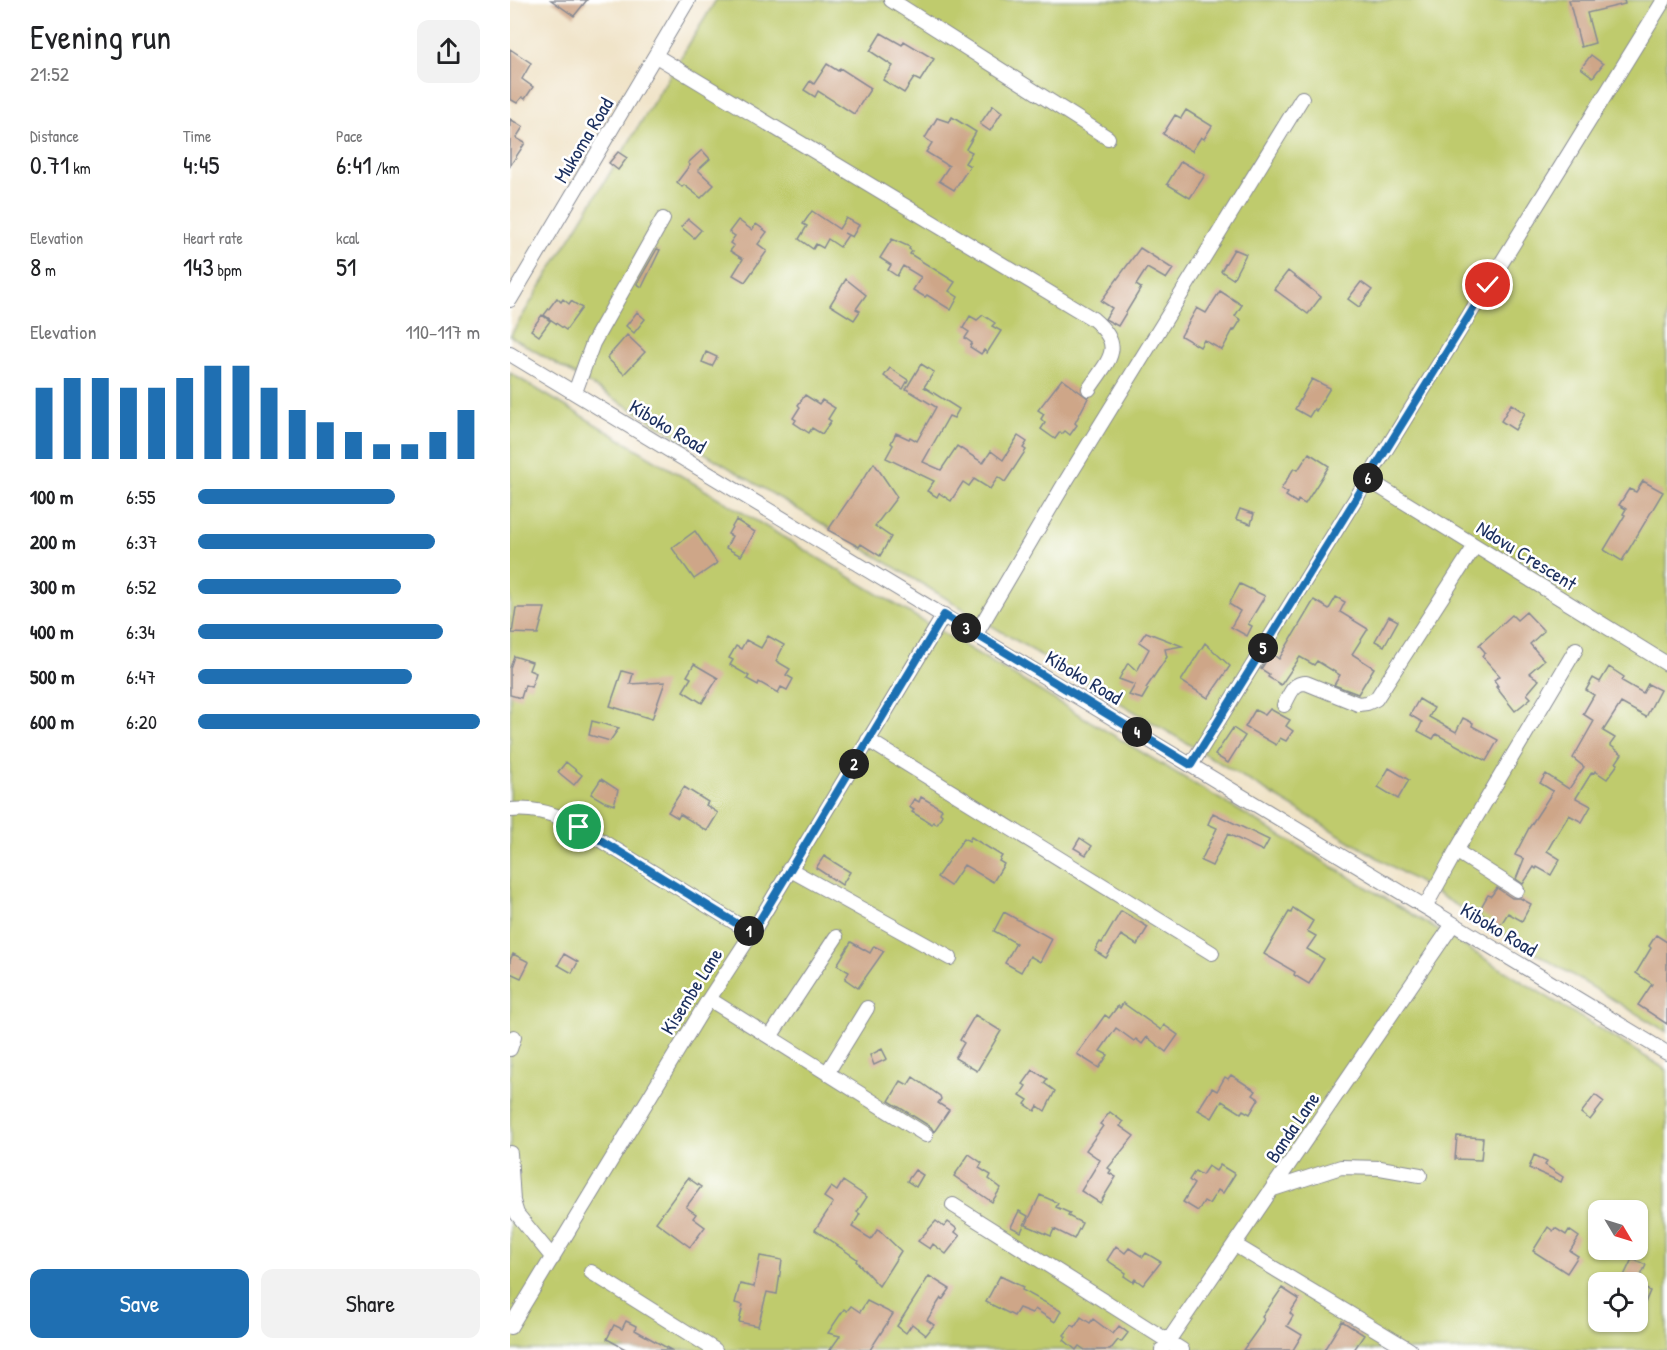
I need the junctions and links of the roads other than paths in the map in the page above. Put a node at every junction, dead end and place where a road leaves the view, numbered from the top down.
1 (688, 0) edge
2 (891, 0) edge
3 (1664, 0) edge
4 (656, 56) junction
5 (1302, 98) dead end
6 (1108, 138) dead end
7 (663, 219) dead end
8 (510, 300) edge
9 (510, 354) edge
10 (1089, 389) dead end
11 (574, 392) junction
12 (1367, 479) junction
13 (1475, 546) junction
14 (944, 615) junction
15 (976, 634) junction
16 (1576, 650) dead end
17 (1667, 664) edge
18 (1284, 705) dead end
19 (868, 740) junction
20 (1191, 765) junction
21 (510, 810) edge
22 (1456, 851) junction
23 (789, 869) junction
24 (1517, 890) dead end
25 (1425, 907) junction
26 (1453, 924) junction
27 (752, 933) junction
28 (836, 937) dead end
29 (1212, 953) dead end
30 (950, 958) dead end
31 (709, 999) junction
32 (867, 1008) dead end
33 (770, 1037) junction
34 (1667, 1053) edge
35 (827, 1073) junction
36 (926, 1135) dead end
37 (510, 1154) edge
38 (511, 1172) edge
39 (1420, 1175) dead end
40 (1273, 1189) junction
41 (953, 1205) dead end
42 (1234, 1245) junction
43 (553, 1258) junction
44 (591, 1272) dead end
45 (511, 1322) edge
46 (1165, 1346) edge
47 (715, 1350) edge
48 (1182, 1350) edge
49 (1410, 1350) edge

1 - 4 street, Mukoma Road
2 - 6 street
3 - 12 street
4 - 8 street, Mukoma Road
4 - 10 street
5 - 15 street
7 - 11 street
9 - 11 street, Kiboko Road
11 - 14 street, Kiboko Road
12 - 13 street, Ndovu Crescent
12 - 20 street
13 - 17 street, Ndovu Crescent
13 - 18 street
14 - 15 street, Kiboko Road
14 - 19 street, Kisembe Lane
15 - 20 street, Kiboko Road
16 - 22 street
19 - 23 street, Kisembe Lane
19 - 29 street
20 - 25 street, Kiboko Road
21 - 27 street
22 - 24 street
22 - 25 street
23 - 27 street, Kisembe Lane
23 - 30 street
25 - 26 street, Kiboko Road
26 - 34 street, Kiboko Road
26 - 40 street, Banda Lane
27 - 31 street, Kisembe Lane
28 - 33 street
31 - 33 street
31 - 43 street, Kisembe Lane
32 - 35 street
33 - 35 street
35 - 36 street
37 - 38 street
38 - 43 street
39 - 40 street
40 - 42 street, Banda Lane
41 - 46 street
42 - 46 street, Banda Lane
42 - 49 street
43 - 45 street, Kisembe Lane
44 - 47 street
46 - 48 street

